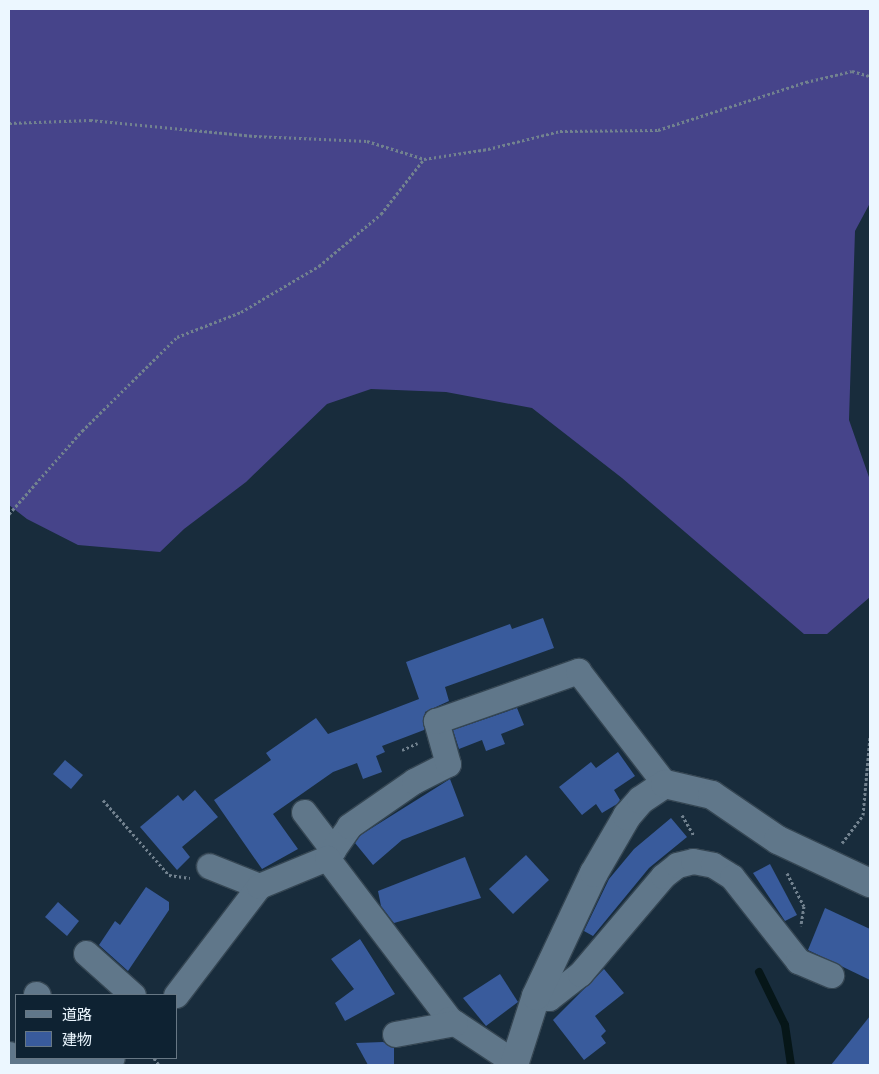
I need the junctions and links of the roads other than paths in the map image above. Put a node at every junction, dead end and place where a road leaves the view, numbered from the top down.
1 (666, 784) junction
2 (304, 812) dead end
3 (330, 854) junction
4 (209, 866) road end
5 (870, 883) edge
6 (259, 886) junction
7 (86, 953) dead end
8 (831, 975) dead end
9 (132, 994) edge
10 (177, 994) edge
11 (536, 996) junction
12 (455, 1023) junction
13 (395, 1034) dead end
14 (96, 1059) edge
15 (49, 1062) edge
16 (514, 1063) edge

1 - 3 street
1 - 5 street
1 - 11 street
2 - 3 street
3 - 6 street
3 - 12 street
4 - 6 street
6 - 10 street
7 - 9 street
8 - 11 street
11 - 16 street
12 - 13 street
12 - 16 street
14 - 15 street

